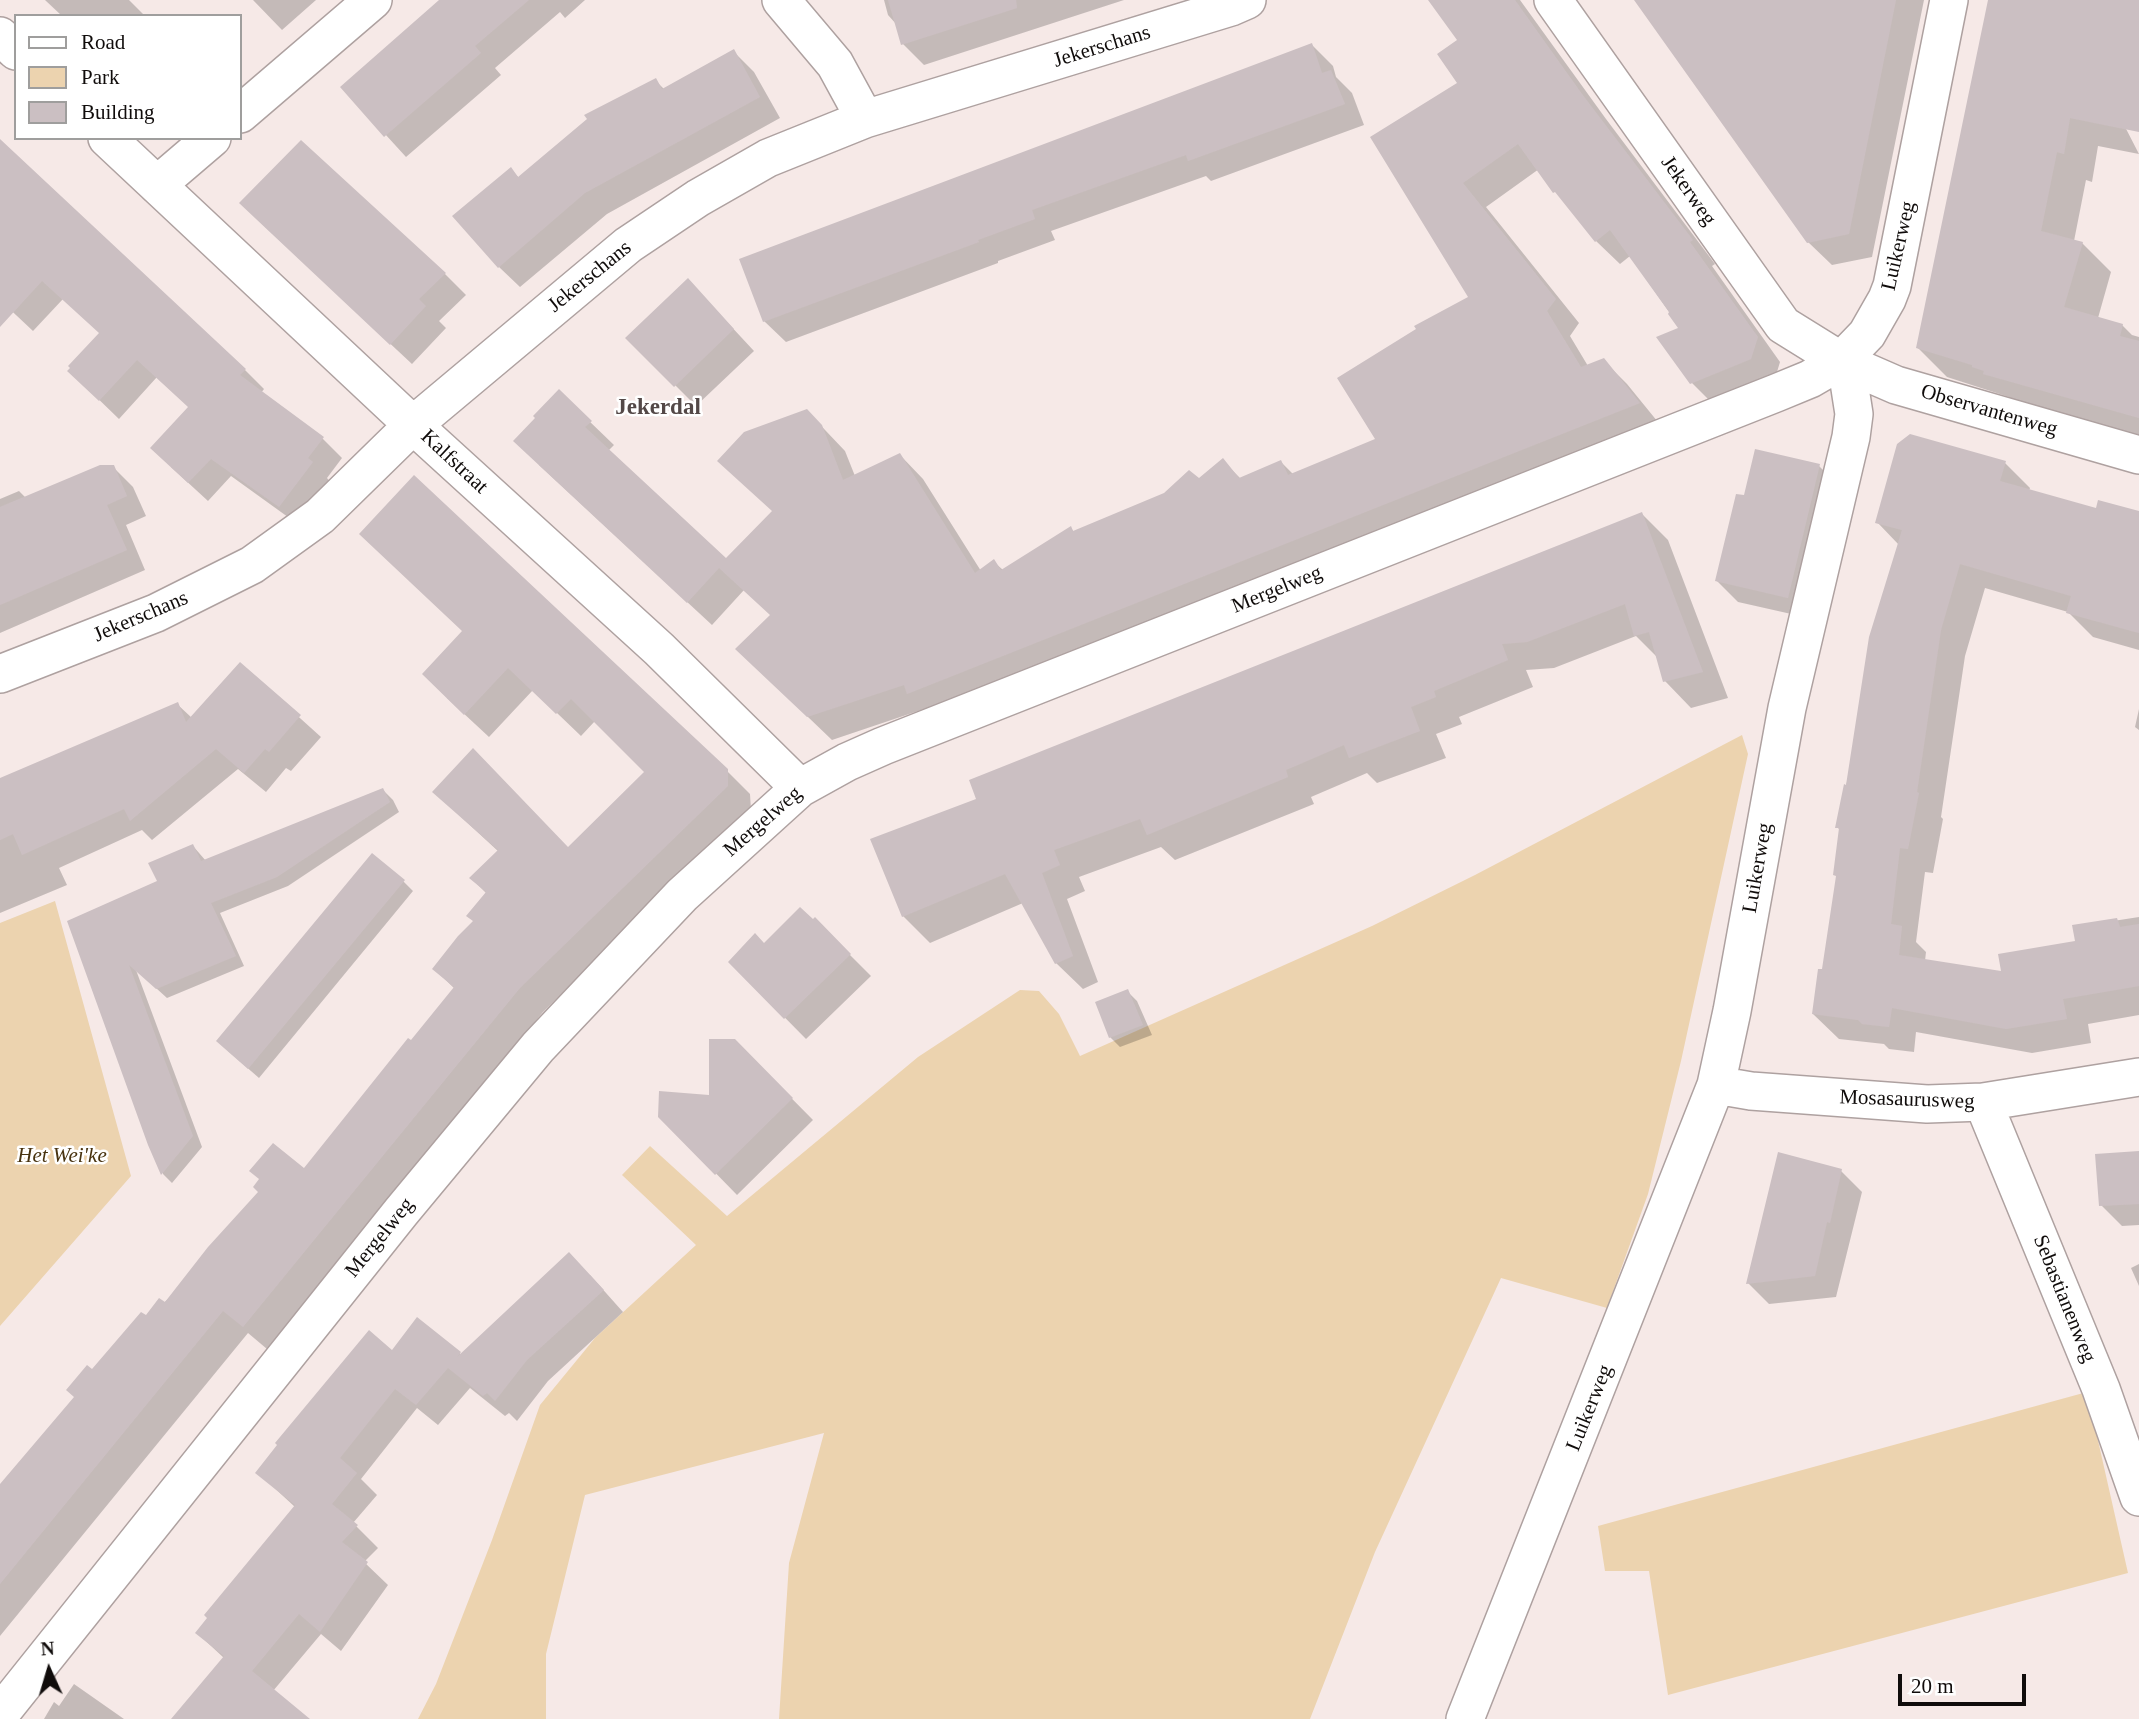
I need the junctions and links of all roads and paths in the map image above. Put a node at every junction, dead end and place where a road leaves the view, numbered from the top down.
1 (373, 0) edge
2 (781, 0) edge
3 (1247, 0) edge
4 (1553, 0) edge
5 (1949, 0) edge
6 (0, 36) edge
7 (14, 49) edge
8 (242, 112) edge
9 (866, 119) junction
10 (109, 140) edge
11 (210, 140) edge
12 (157, 186) junction
13 (1841, 361) junction
14 (414, 425) junction
15 (2139, 455) edge
16 (0, 674) edge
17 (800, 788) junction
18 (2139, 1077) edge
19 (1716, 1085) junction
20 (1983, 1102) junction
21 (2139, 1497) edge
22 (0, 1714) edge
23 (1465, 1719) edge

1 - 8 street
2 - 9 street
3 - 9 street, Jekerschans
4 - 13 street, Jekerweg
5 - 13 street, Luikerweg
6 - 7 street
9 - 14 street, Jekerschans
10 - 12 street, Kalfstraat
11 - 12 street
12 - 14 street, Kalfstraat
13 - 15 street, Observantenweg
13 - 17 street, Mergelweg
13 - 19 street, Luikerweg
14 - 16 street, Jekerschans
14 - 17 street, Kalfstraat
17 - 22 street, Mergelweg
18 - 20 street, Mosasaurusweg
19 - 20 street, Mosasaurusweg
19 - 23 street, Luikerweg
20 - 21 street, Sebastianenweg

